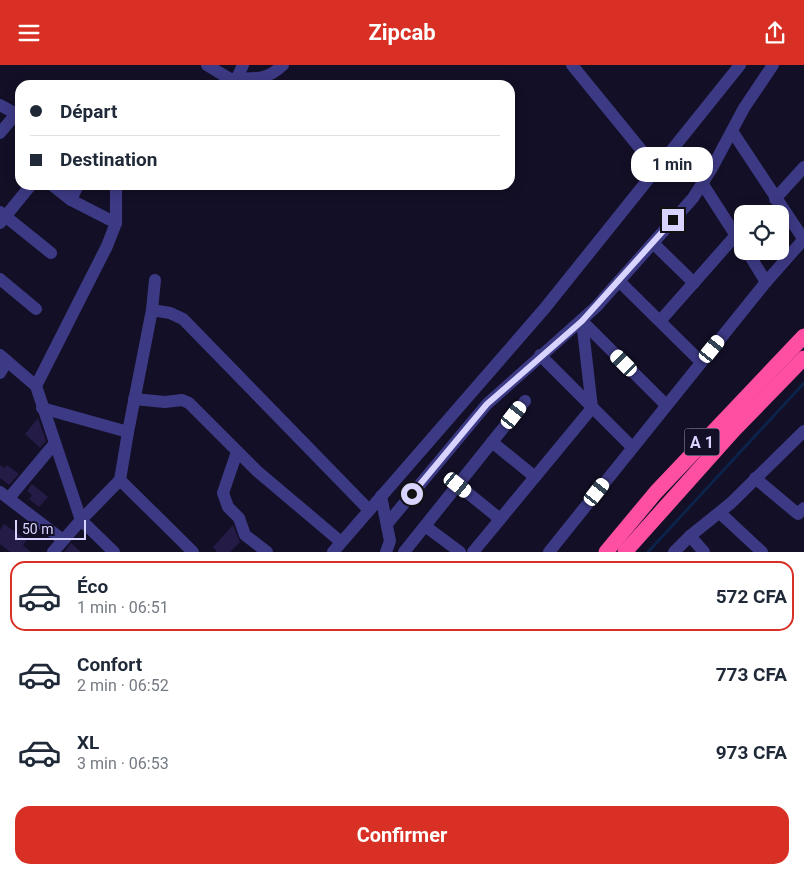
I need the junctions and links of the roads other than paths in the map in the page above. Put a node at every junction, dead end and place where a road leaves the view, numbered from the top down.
1 (207, 65) edge
2 (243, 65) edge
3 (283, 65) edge
4 (572, 65) edge
5 (740, 65) edge
6 (773, 65) edge
7 (228, 80) edge
8 (230, 80) edge
9 (256, 80) edge
10 (0, 105) edge
11 (15, 113) edge
12 (15, 118) edge
13 (732, 131) junction
14 (0, 133) edge
15 (804, 167) edge
16 (656, 168) junction
17 (702, 183) junction
18 (26, 190) edge
19 (59, 190) edge
20 (76, 190) edge
21 (116, 190) edge
22 (775, 199) junction
23 (72, 200) junction
24 (2, 217) edge
25 (116, 223) junction
26 (734, 232) edge
27 (804, 240) edge
28 (653, 243) junction
29 (734, 245) edge
30 (51, 253) dead end
31 (753, 260) edge
32 (0, 279) edge
33 (154, 280) dead end
34 (619, 281) junction
35 (766, 282) junction
36 (694, 283) junction
37 (36, 309) dead end
38 (152, 309) junction
39 (582, 321) junction
40 (660, 321) junction
41 (804, 336) edge
42 (540, 355) junction
43 (3, 358) edge
44 (804, 358) edge
45 (701, 362) junction
46 (0, 373) edge
47 (36, 386) junction
48 (134, 399) junction
49 (525, 401) dead end
50 (666, 405) junction
51 (42, 408) junction
52 (592, 408) junction
53 (804, 431) edge
54 (128, 432) junction
55 (55, 443) junction
56 (492, 443) junction
57 (632, 447) junction
58 (237, 451) junction
59 (535, 477) junction
60 (756, 478) junction
61 (120, 480) junction
62 (458, 485) junction
63 (5, 495) edge
64 (381, 495) junction
65 (369, 510) junction
66 (720, 513) junction
67 (802, 514) edge
68 (500, 519) junction
69 (81, 520) junction
70 (387, 524) junction
71 (425, 526) junction
72 (690, 536) junction
73 (63, 541) junction
74 (337, 547) edge
75 (53, 551) edge
76 (114, 551) edge
77 (193, 551) edge
78 (267, 551) edge
79 (386, 551) edge
80 (404, 551) edge
81 (460, 551) edge
82 (473, 551) edge
83 (549, 551) edge
84 (606, 551) edge
85 (625, 551) edge
86 (674, 551) edge
87 (704, 551) edge
88 (762, 551) edge

1 - 7 street
2 - 8 street
3 - 9 street
4 - 16 street
5 - 16 street
6 - 13 street
10 - 11 street
12 - 14 street
13 - 17 street
13 - 22 street
15 - 22 street
16 - 64 street
17 - 26 street
17 - 28 street
18 - 24 street
19 - 23 street
20 - 23 street
21 - 25 street
22 - 27 street
23 - 25 street
24 - 30 street
25 - 47 street
27 - 35 street
28 - 34 street
28 - 36 street
29 - 36 street
31 - 35 street
32 - 37 street
33 - 38 street
34 - 39 street
34 - 40 street
35 - 45 street
36 - 40 street
38 - 48 street
38 - 65 street
39 - 42 street
39 - 50 street
39 - 52 street
40 - 45 street
41 - 84 highway, A 1
42 - 52 street
42 - 70 street
43 - 46 street
43 - 47 street
44 - 85 highway, A 1
45 - 50 street
47 - 51 street
48 - 54 street
48 - 58 street
49 - 56 street
50 - 57 street
51 - 54 street
51 - 55 street
52 - 57 street
52 - 59 street
53 - 60 street
54 - 61 street
55 - 63 street
55 - 69 street
56 - 59 street
56 - 62 street
57 - 83 street
58 - 74 street
58 - 78 street
59 - 68 street
60 - 66 street
60 - 67 street
61 - 69 street
61 - 77 street
62 - 68 street
62 - 71 street
63 - 73 street
64 - 65 street
64 - 70 street
65 - 74 street
66 - 72 street
66 - 88 street
68 - 82 street
69 - 73 street
69 - 76 street
70 - 79 street
71 - 80 street
71 - 81 street
72 - 86 street
72 - 87 street
73 - 75 street

